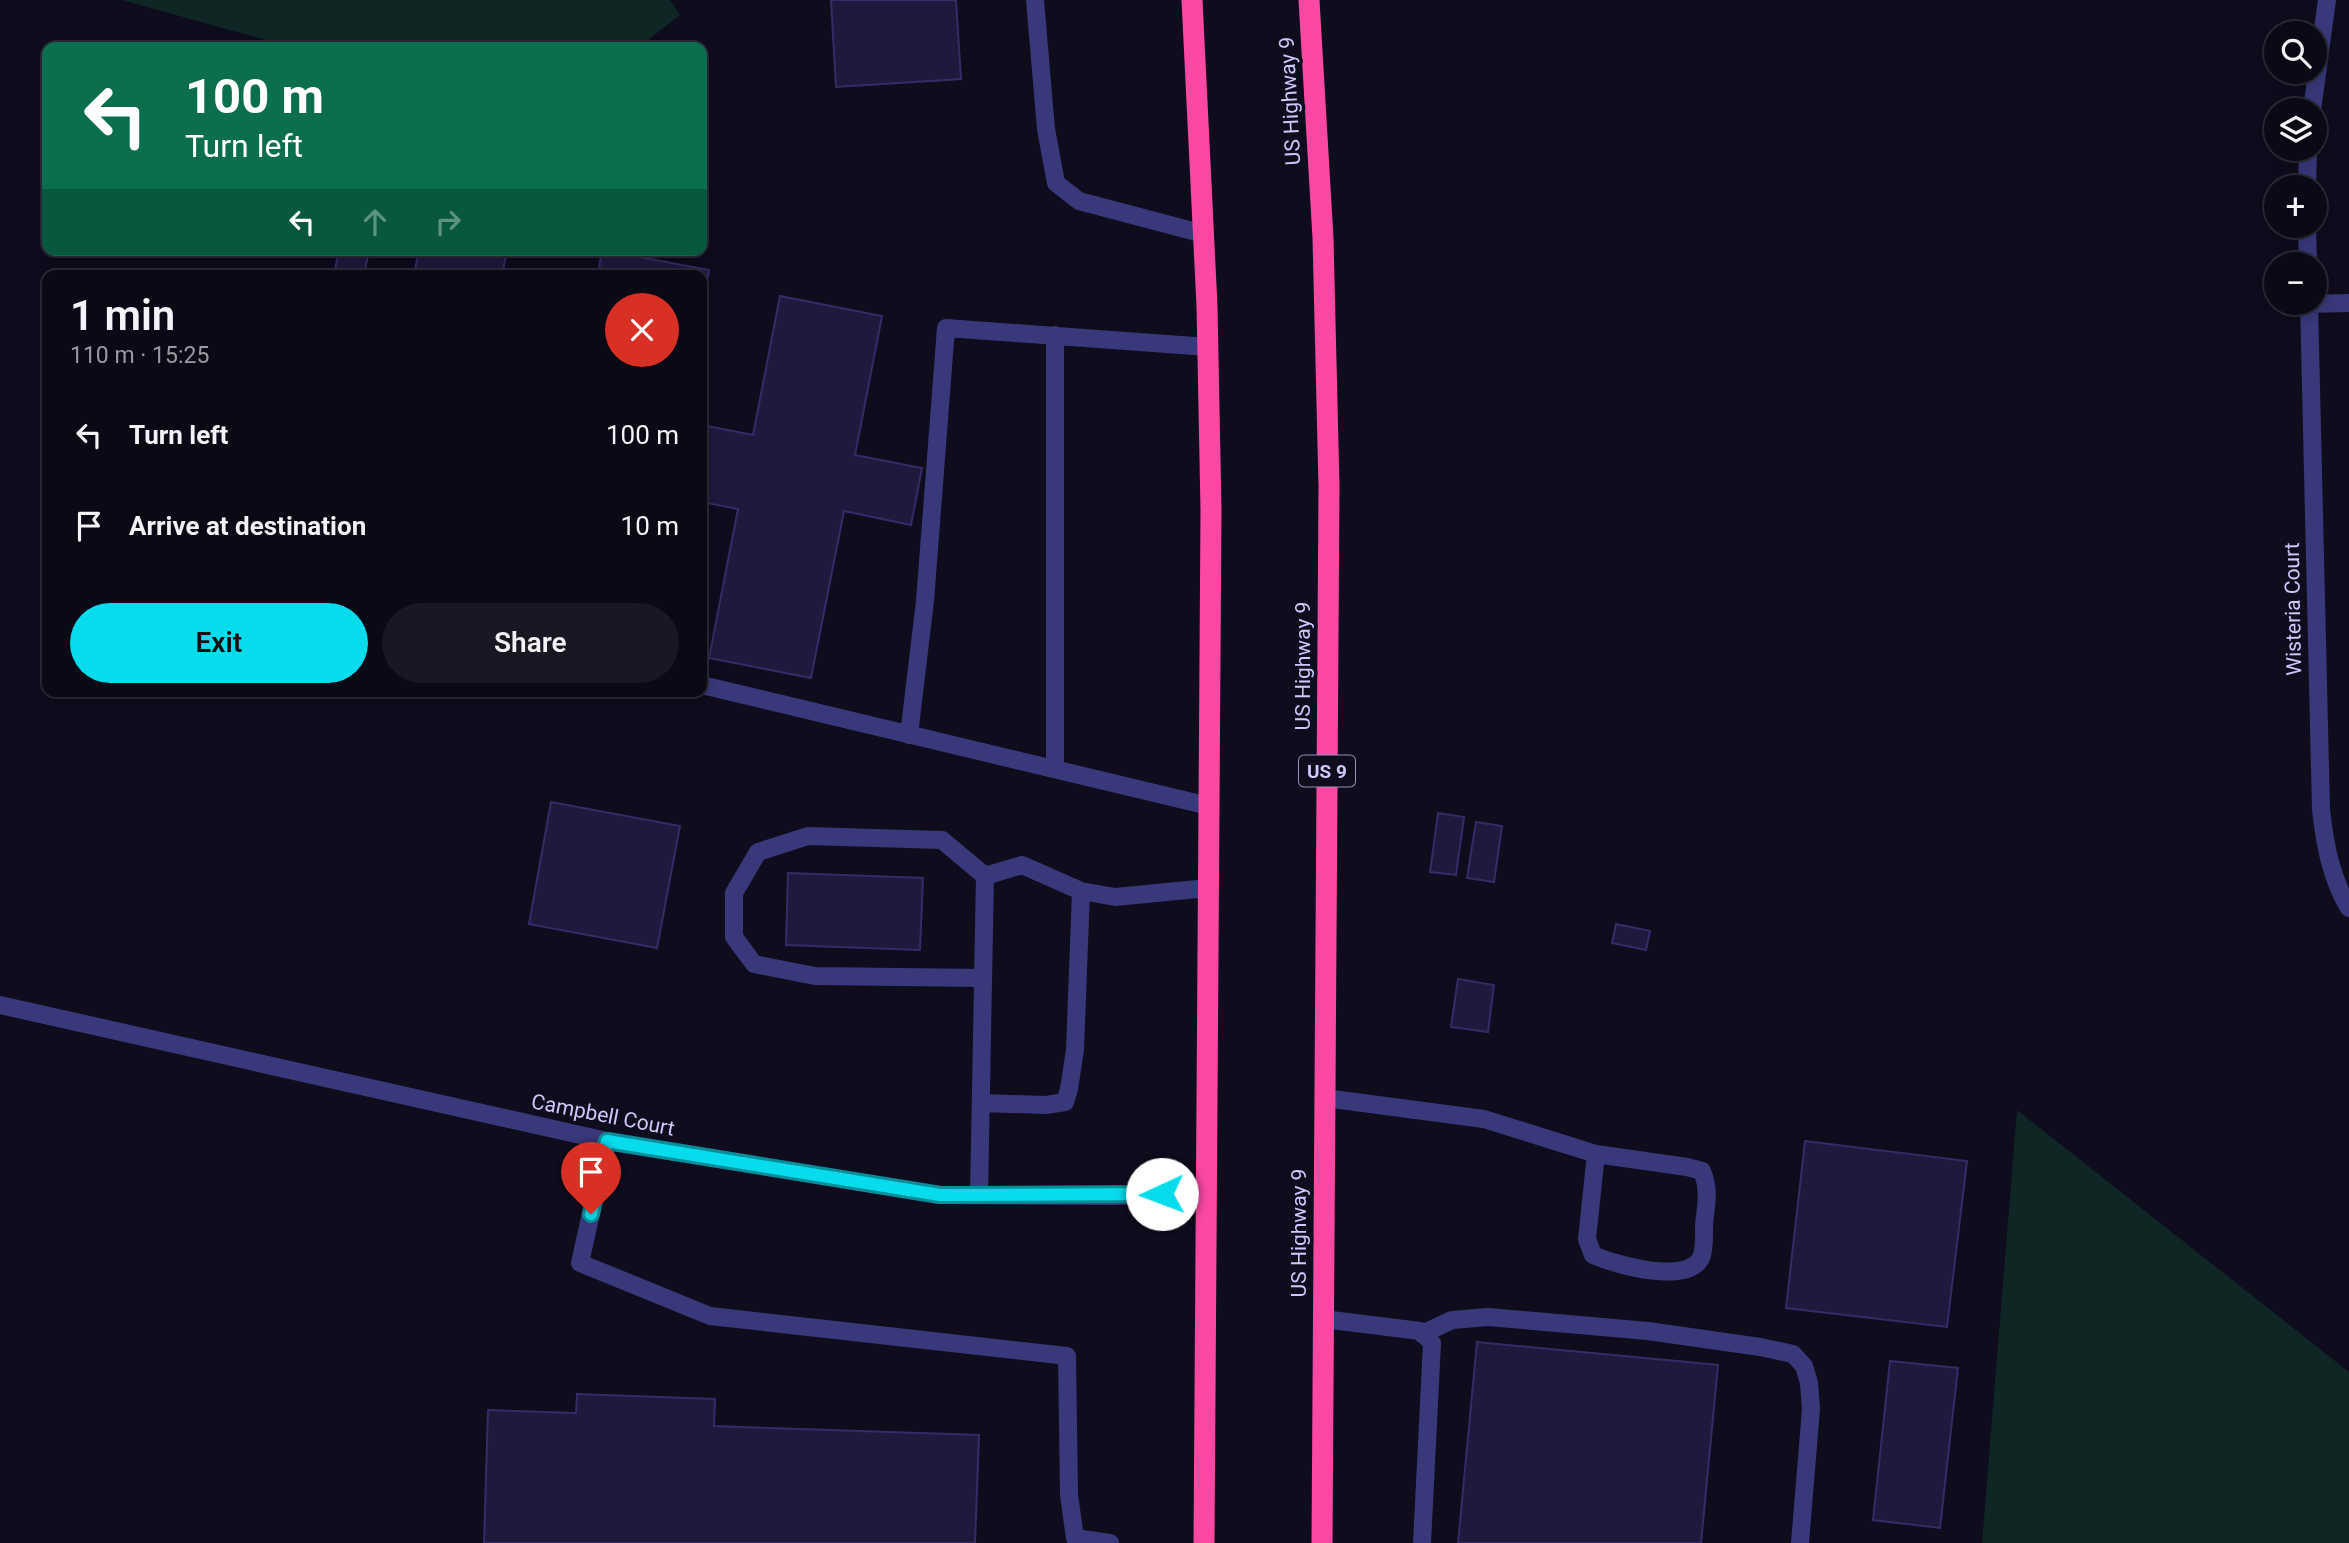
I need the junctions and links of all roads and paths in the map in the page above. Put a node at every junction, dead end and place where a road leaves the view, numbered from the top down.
1 (1035, 0) edge
2 (1192, 0) edge
3 (1309, 0) edge
4 (2328, 0) edge
5 (2314, 98) edge
6 (1204, 234) junction
7 (2349, 303) edge
8 (2327, 304) edge
9 (2309, 315) edge
10 (1055, 335) junction
11 (1208, 346) junction
12 (707, 686) edge
13 (909, 734) junction
14 (1055, 769) junction
15 (1209, 806) junction
16 (985, 876) junction
17 (1208, 888) junction
18 (1081, 891) junction
19 (2349, 908) edge
20 (983, 978) junction
21 (0, 1006) edge
22 (1325, 1098) junction
23 (981, 1103) junction
24 (607, 1141) junction
25 (1595, 1154) junction
26 (1206, 1192) junction
27 (979, 1195) junction
28 (1323, 1319) junction
29 (1422, 1334) junction
30 (1074, 1540) edge
31 (1110, 1543) edge
32 (1204, 1543) edge
33 (1322, 1543) edge
34 (1422, 1543) edge
35 (1800, 1543) edge

1 - 6 street
2 - 6 highway
3 - 22 highway, US Highway 9 / US 9
4 - 5 street
6 - 11 highway
7 - 8 street
9 - 19 street, Wisteria Court
10 - 11 street
10 - 13 street
10 - 14 street
11 - 15 highway
12 - 13 street
13 - 14 street
14 - 15 street
15 - 17 highway
16 - 18 street
16 - 20 street
16 - 20 street
17 - 18 street
17 - 26 highway
18 - 23 street
20 - 23 street
21 - 24 street, Campbell Court
22 - 25 street
22 - 28 highway, US Highway 9 / US 9
23 - 27 street
24 - 27 street, Campbell Court
24 - 30 street
25 - 25 street
26 - 27 street, Campbell Court
26 - 32 highway
28 - 29 street
28 - 33 highway, US Highway 9 / US 9
29 - 34 street
29 - 35 street
30 - 31 street

